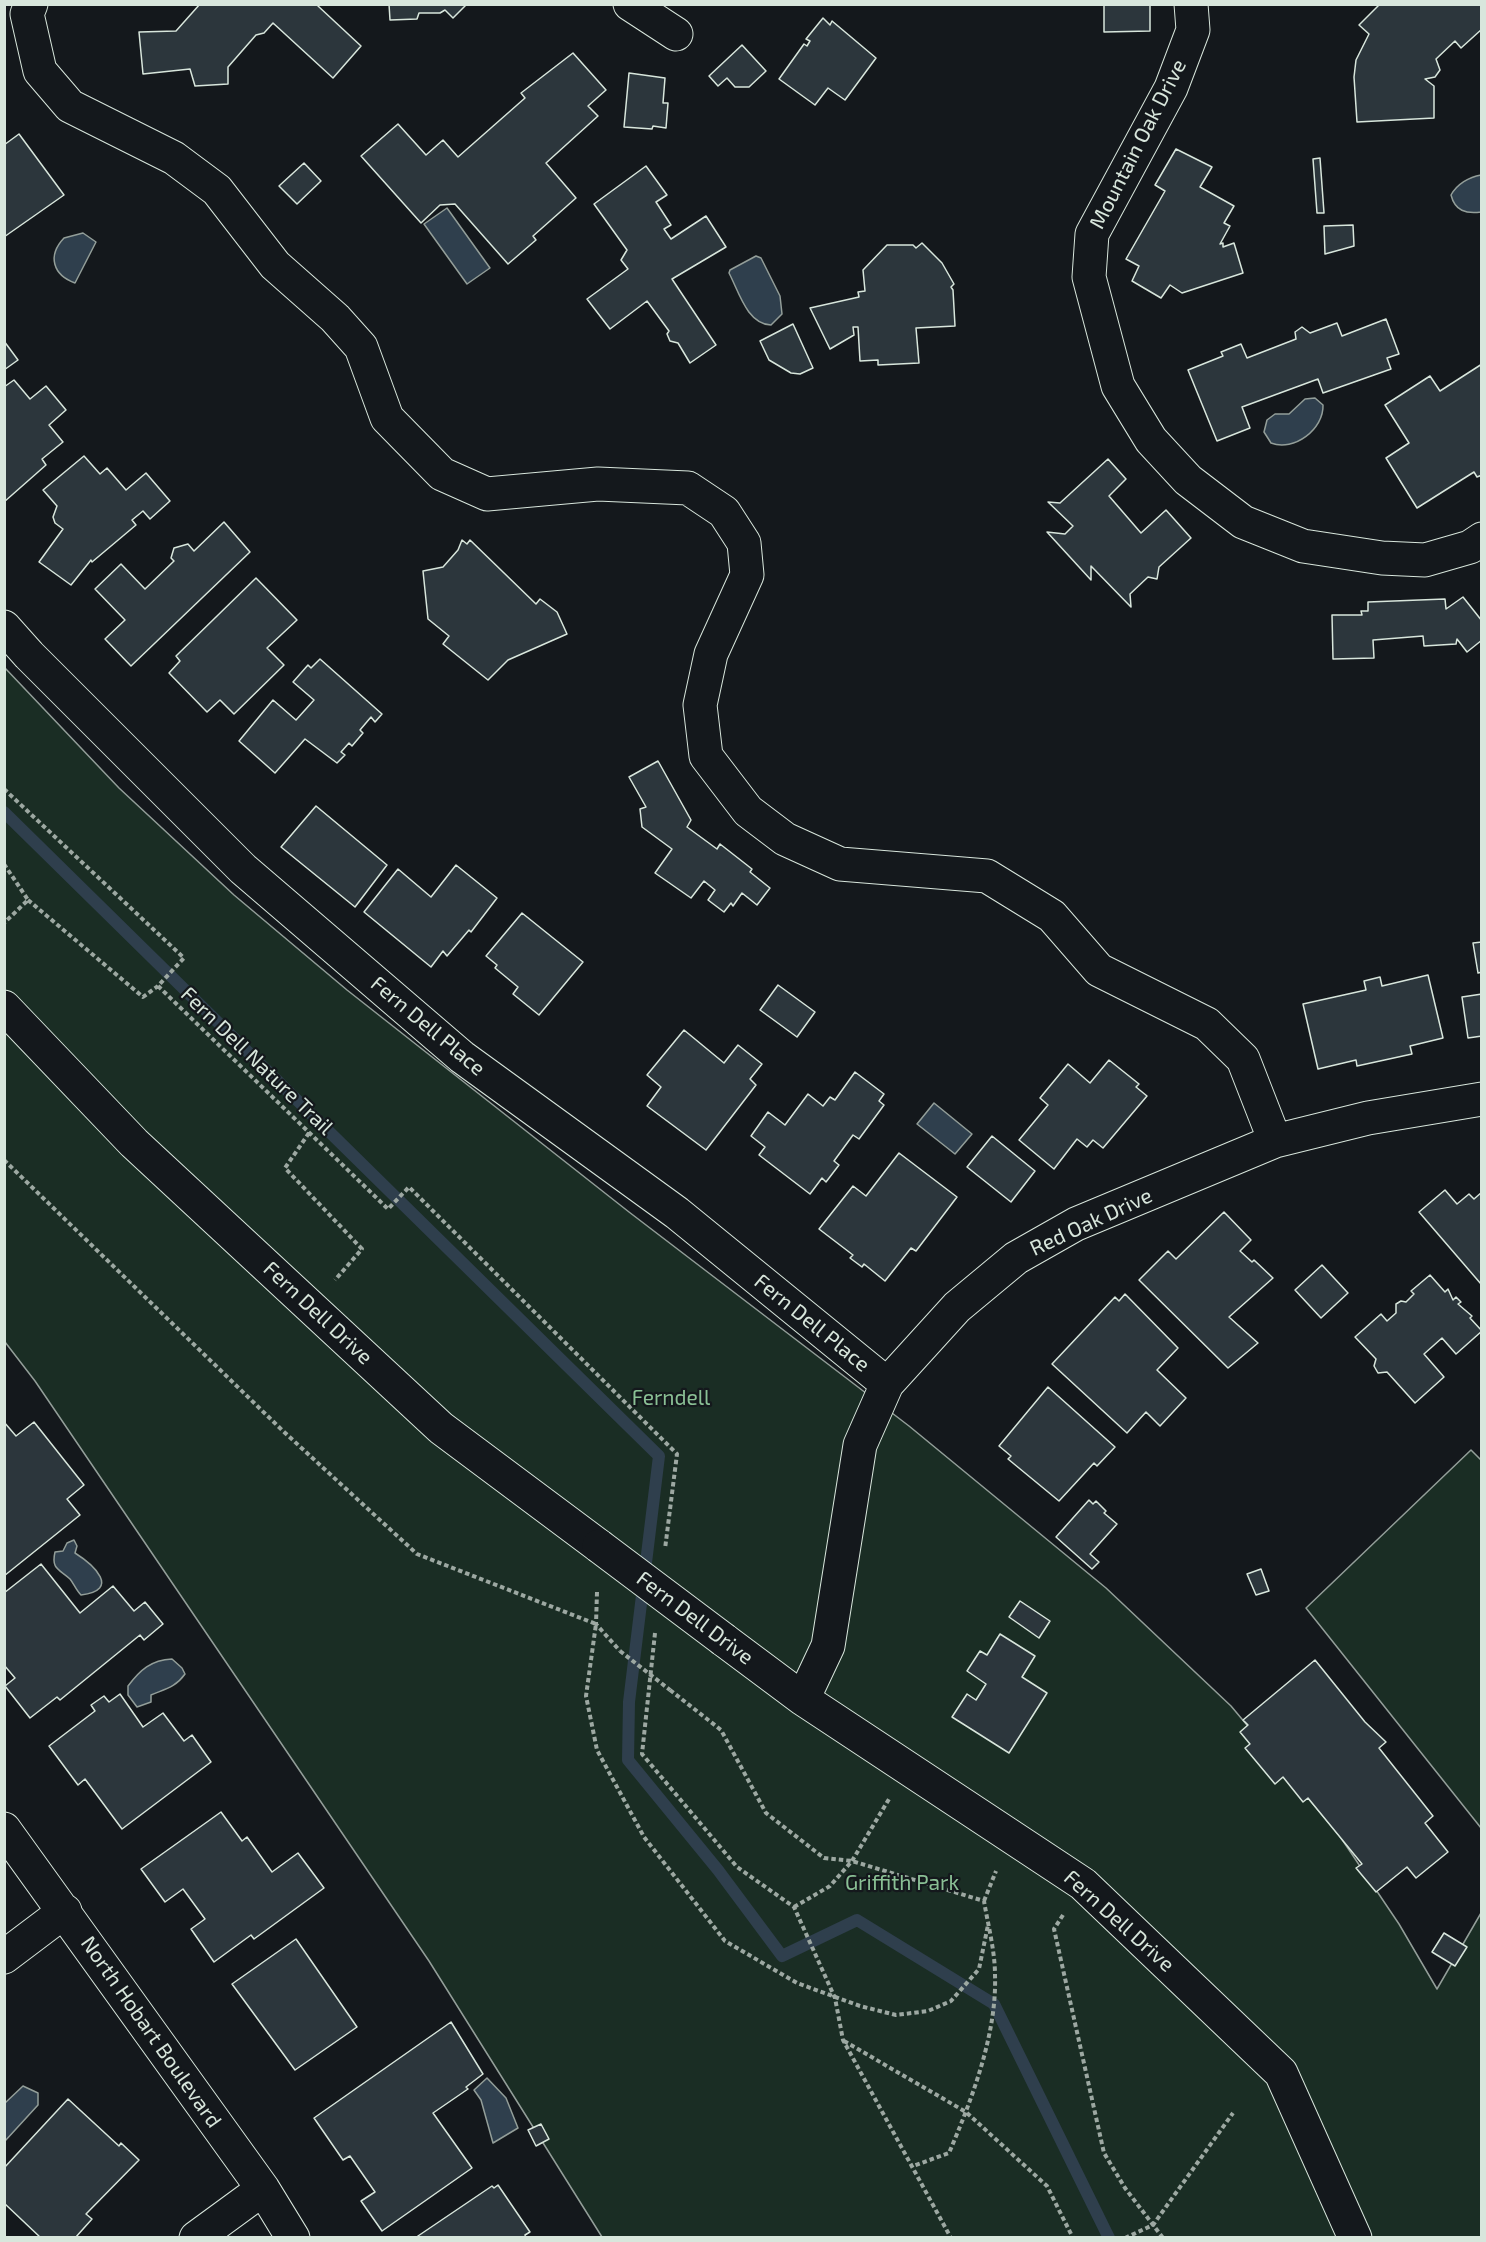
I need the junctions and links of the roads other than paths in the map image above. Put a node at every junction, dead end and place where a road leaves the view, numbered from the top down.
1 (31, 4) edge
2 (630, 4) edge
3 (1191, 4) edge
4 (676, 34) dead end
5 (1482, 539) edge
6 (4, 627) edge
7 (4, 1006) edge
8 (1482, 1099) edge
9 (1275, 1141) junction
10 (887, 1384) junction
11 (803, 1699) junction
12 (4, 1829) edge
13 (65, 1911) junction
14 (4, 1957) edge
15 (263, 2189) junction
16 (196, 2238) edge
17 (293, 2238) edge
18 (1354, 2238) edge

1 - 9 street
2 - 4 street
3 - 5 street, Mountain Oak Drive
6 - 10 street, Fern Dell Place
7 - 11 street, Fern Dell Drive, bridge
8 - 9 street, Red Oak Drive
9 - 10 street, Red Oak Drive
10 - 11 street, Red Oak Drive
11 - 18 street, Fern Dell Drive
12 - 13 street, North Hobart Boulevard
13 - 14 street
13 - 15 street, North Hobart Boulevard
15 - 16 street
15 - 17 street, North Hobart Boulevard

